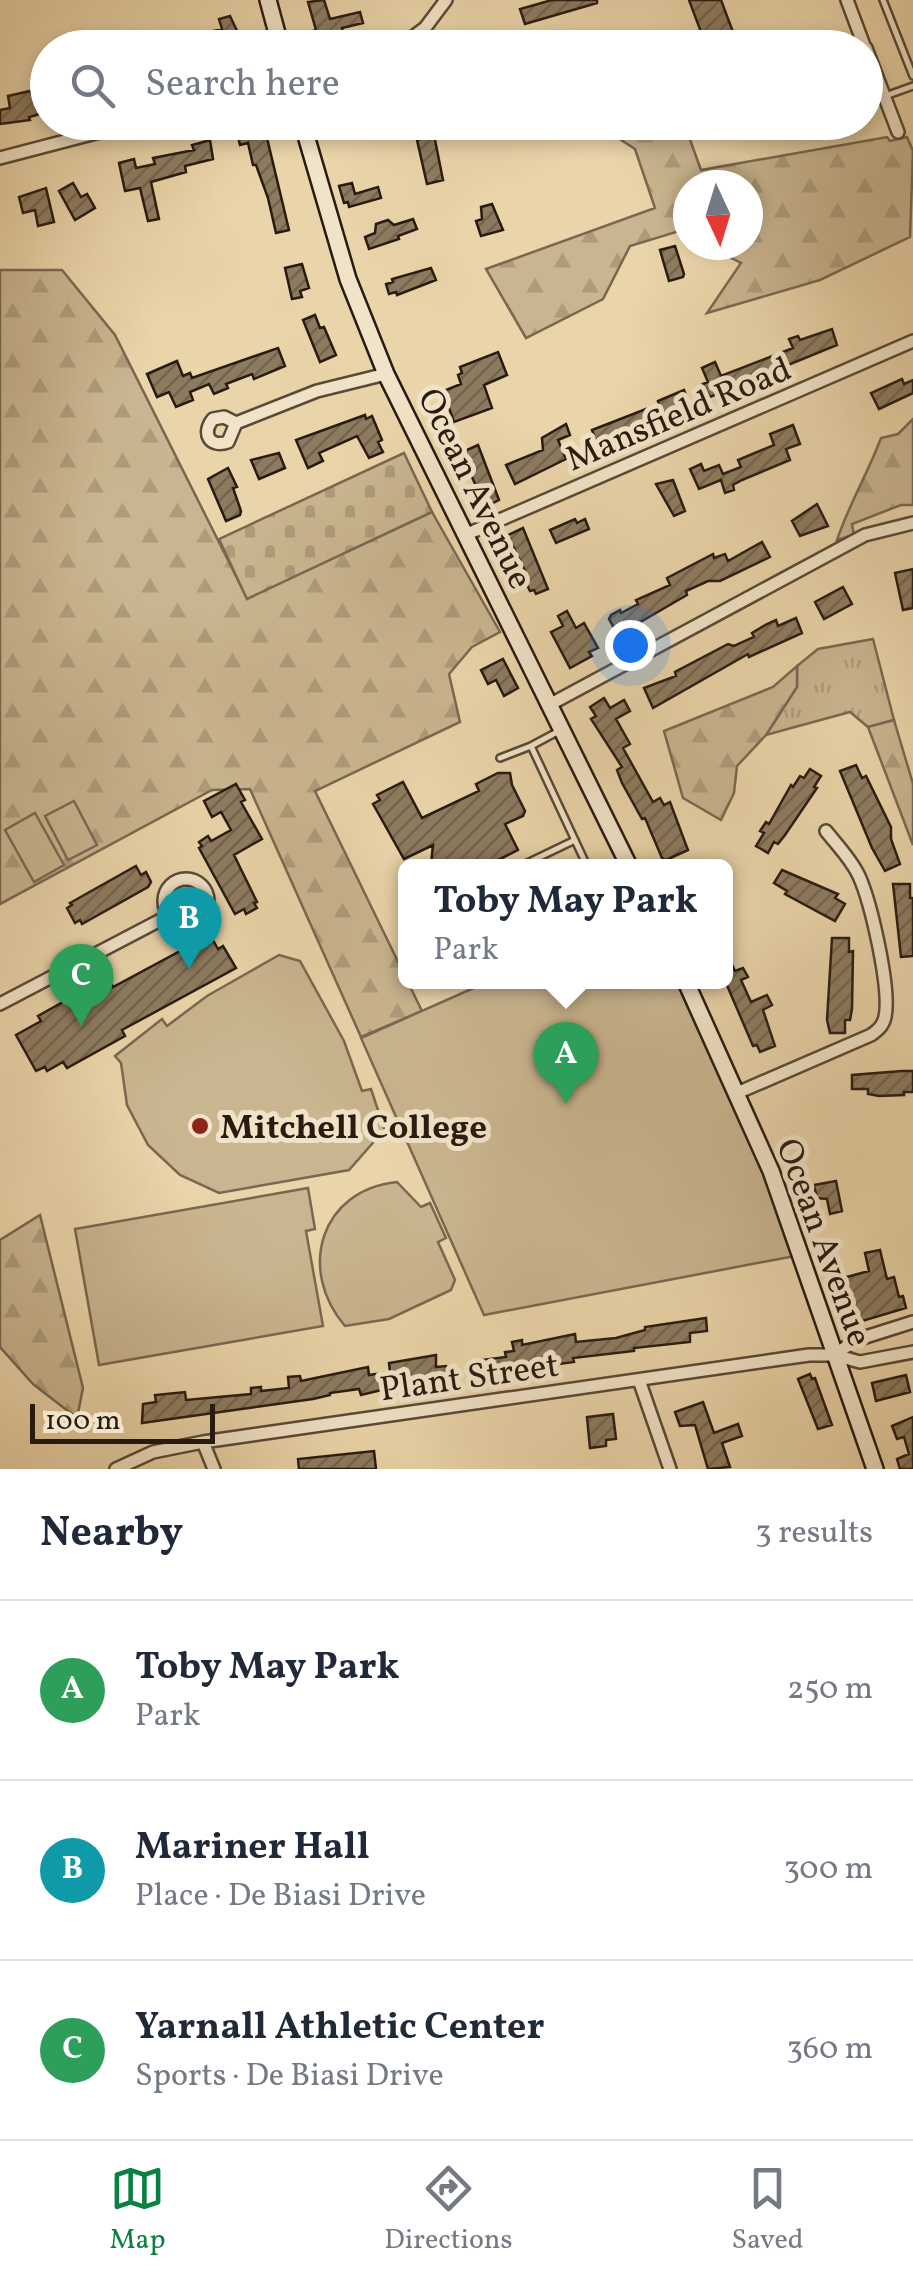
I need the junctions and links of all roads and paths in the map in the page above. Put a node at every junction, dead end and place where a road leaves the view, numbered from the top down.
1 (268, 0) edge
2 (446, 0) edge
3 (847, 0) edge
4 (883, 0) edge
5 (276, 30) edge
6 (422, 30) edge
7 (858, 30) edge
8 (911, 68) edge
9 (913, 76) edge
10 (913, 86) edge
11 (884, 96) joint
12 (898, 132) dead end
13 (69, 140) edge
14 (307, 140) edge
15 (0, 158) edge
16 (913, 342) edge
17 (386, 374) junction
18 (236, 424) dead end
19 (913, 522) edge
20 (465, 536) junction
21 (549, 705) junction
22 (562, 730) junction
23 (531, 746) junction
24 (500, 758) dead end
25 (826, 831) dead end
26 (575, 840) junction
27 (536, 859) edge
28 (584, 859) edge
29 (626, 859) edge
30 (170, 915) dead end
31 (689, 989) edge
32 (0, 1004) edge
33 (737, 1093) junction
34 (913, 1322) edge
35 (913, 1352) edge
36 (834, 1355) junction
37 (639, 1380) junction
38 (203, 1442) junction
39 (116, 1469) edge
40 (214, 1469) edge
41 (670, 1469) edge
42 (875, 1469) edge

1 - 5 main road
2 - 6 street
3 - 7 street
4 - 8 lane
8 - 9 lane
10 - 11 lane
11 - 12 street
13 - 15 street
14 - 17 main road, Ocean Avenue
16 - 20 street, Mansfield Road
17 - 18 street
17 - 20 main road, Ocean Avenue
19 - 21 street
20 - 21 main road, Ocean Avenue
21 - 22 main road, Ocean Avenue
22 - 23 lane
22 - 29 main road, Ocean Avenue
23 - 24 lane
23 - 26 lane
25 - 33 street
26 - 27 lane
26 - 28 lane
30 - 32 street
31 - 33 main road, Ocean Avenue
33 - 36 main road, Ocean Avenue
34 - 36 street
35 - 36 street
36 - 37 street, Plant Street
36 - 42 main road, Ocean Avenue
37 - 38 street, Plant Street
37 - 41 street
38 - 39 street, Plant Street
38 - 40 street

